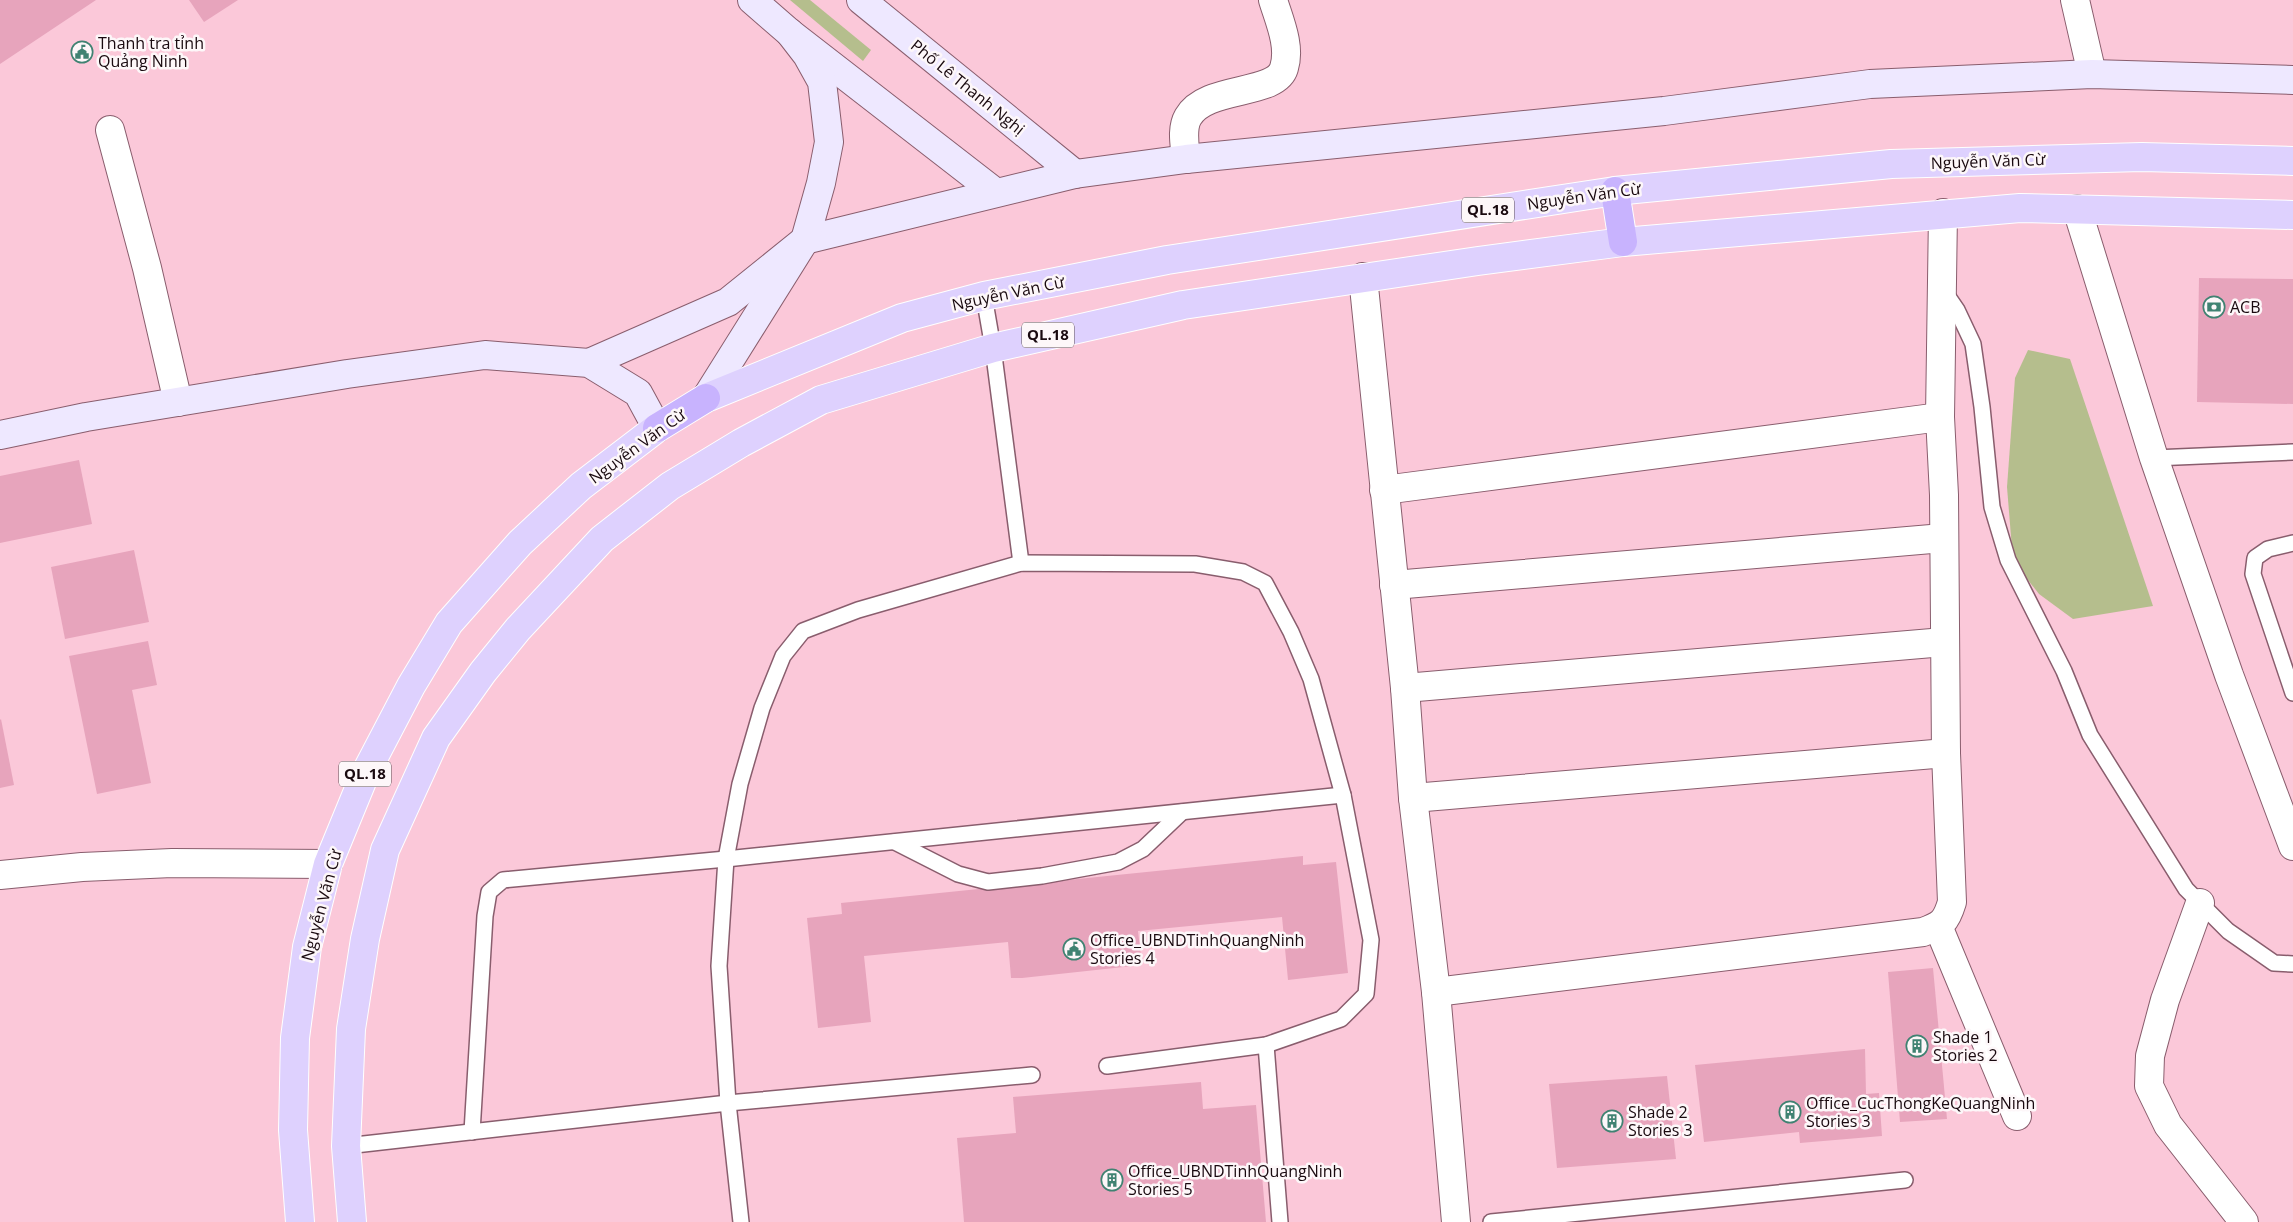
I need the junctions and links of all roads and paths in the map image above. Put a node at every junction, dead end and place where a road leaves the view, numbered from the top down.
1 (752, 0) edge
2 (861, 0) edge
3 (1272, 0) edge
4 (2075, 0) edge
5 (790, 34) junction
6 (2092, 74) junction
7 (2293, 80) edge
8 (110, 130) dead end
9 (1186, 159) junction
10 (2293, 161) edge
11 (1075, 174) junction
12 (1615, 190) junction
13 (996, 192) junction
14 (2077, 210) junction
15 (1943, 213) junction
16 (2293, 215) edge
17 (805, 240) junction
18 (1623, 242) junction
19 (1363, 278) junction
20 (1941, 288) junction
21 (984, 296) junction
22 (993, 348) junction
23 (589, 363) junction
24 (706, 398) junction
25 (178, 402) junction
26 (1940, 417) junction
27 (657, 428) junction
28 (0, 435) edge
29 (2293, 452) edge
30 (2154, 458) junction
31 (1384, 490) junction
32 (1943, 538) junction
33 (2293, 544) edge
34 (1021, 563) junction
35 (1394, 585) junction
36 (1944, 642) junction
37 (1405, 688) junction
38 (2293, 693) edge
39 (1946, 752) junction
40 (1343, 795) junction
41 (1413, 798) junction
42 (1182, 812) junction
43 (895, 842) junction
44 (2293, 846) edge
45 (726, 859) junction
46 (328, 864) junction
47 (0, 875) edge
48 (2200, 903) junction
49 (1938, 926) junction
50 (2293, 964) edge
51 (1436, 992) junction
52 (1266, 1044) junction
53 (1107, 1066) dead end
54 (1032, 1075) dead end
55 (728, 1103) junction
56 (2018, 1116) dead end
57 (472, 1132) junction
58 (346, 1146) junction
59 (1905, 1180) dead end
60 (300, 1222) edge
61 (352, 1222) edge
62 (741, 1222) edge
63 (1280, 1222) edge
64 (1456, 1222) edge
65 (1491, 1222) edge
66 (2244, 1222) edge

1 - 5 street
2 - 11 street, Phố Lê Thanh Nghị
3 - 9 street
4 - 6 street
5 - 13 street
5 - 17 street
6 - 7 street
6 - 9 street
8 - 25 street
9 - 11 street
10 - 12 main road, Nguyễn Văn Cừ / QL.18
11 - 13 street
12 - 18 highway
12 - 21 main road, Nguyễn Văn Cừ / QL.18
13 - 17 street
14 - 15 main road, QL.18
14 - 16 main road, QL.18
14 - 30 street
15 - 18 main road, QL.18
15 - 20 street
17 - 23 street
17 - 24 street
18 - 19 main road, QL.18
19 - 22 main road, QL.18
19 - 31 street
20 - 26 street
20 - 48 lane
21 - 22 lane
21 - 24 main road, Nguyễn Văn Cừ / QL.18
22 - 34 lane
22 - 58 main road, QL.18
23 - 25 street
23 - 27 street
24 - 27 highway, Nguyễn Văn Cừ / QL.18
25 - 28 street
26 - 31 street
26 - 32 street
27 - 46 main road, Nguyễn Văn Cừ / QL.18
29 - 30 lane
30 - 44 street
31 - 35 street
32 - 35 street
32 - 36 street
33 - 38 lane
34 - 40 lane
34 - 45 lane
35 - 37 street
36 - 37 street
36 - 39 street
37 - 41 street
39 - 41 street
39 - 49 street
40 - 42 lane
40 - 52 lane
41 - 51 street
42 - 43 lane
42 - 43 lane
43 - 45 lane
45 - 55 lane
45 - 57 lane
46 - 47 street
46 - 60 main road, Nguyễn Văn Cừ / QL.18
48 - 50 lane
48 - 66 street
49 - 51 street
49 - 56 street
51 - 64 street
52 - 53 lane
52 - 63 lane
54 - 55 lane
55 - 57 lane
55 - 62 lane
57 - 58 lane
58 - 61 main road, QL.18
59 - 65 lane

